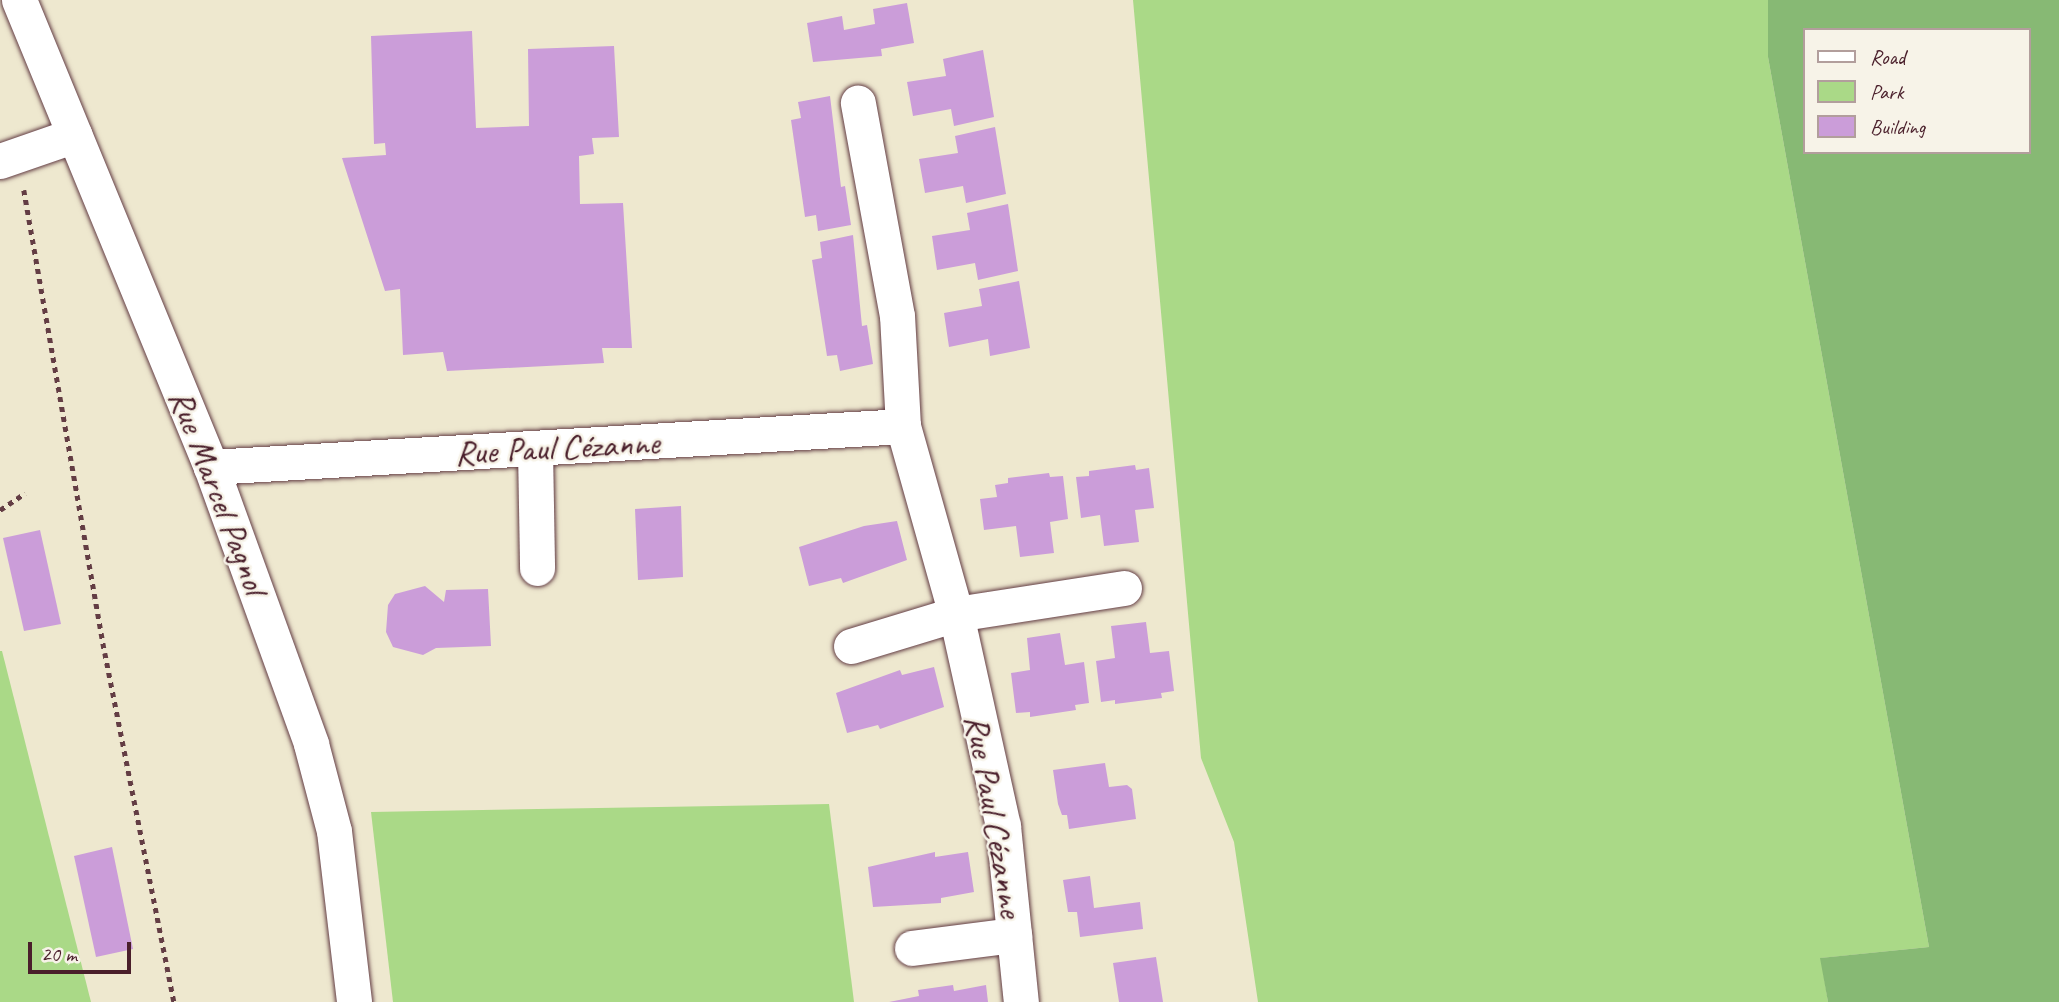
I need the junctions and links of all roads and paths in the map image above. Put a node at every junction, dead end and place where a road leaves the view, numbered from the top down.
1 (19, 0) edge
2 (858, 103) dead end
3 (75, 135) junction
4 (9, 158) edge
5 (903, 426) junction
6 (535, 449) junction
7 (211, 467) junction
8 (25, 493) dead end
9 (0, 510) edge
10 (537, 568) dead end
11 (1124, 588) dead end
12 (956, 614) junction
13 (851, 646) dead end
14 (1014, 935) junction
15 (912, 948) dead end
16 (174, 1002) edge
17 (354, 1002) edge
18 (1021, 1002) edge

1 - 3 street, Rue Marcel Pagnol
2 - 5 street, Rue Paul Cézanne
3 - 4 street
3 - 7 street, Rue Marcel Pagnol
4 - 16 path
5 - 6 street, Rue Paul Cézanne
5 - 12 street, Rue Paul Cézanne
6 - 7 street, Rue Paul Cézanne
6 - 10 street
7 - 17 street, Rue Marcel Pagnol
8 - 9 path
11 - 12 street
12 - 13 street
12 - 14 street, Rue Paul Cézanne
14 - 15 street, Rue Paul Cézanne
14 - 18 street, Rue Paul Cézanne

